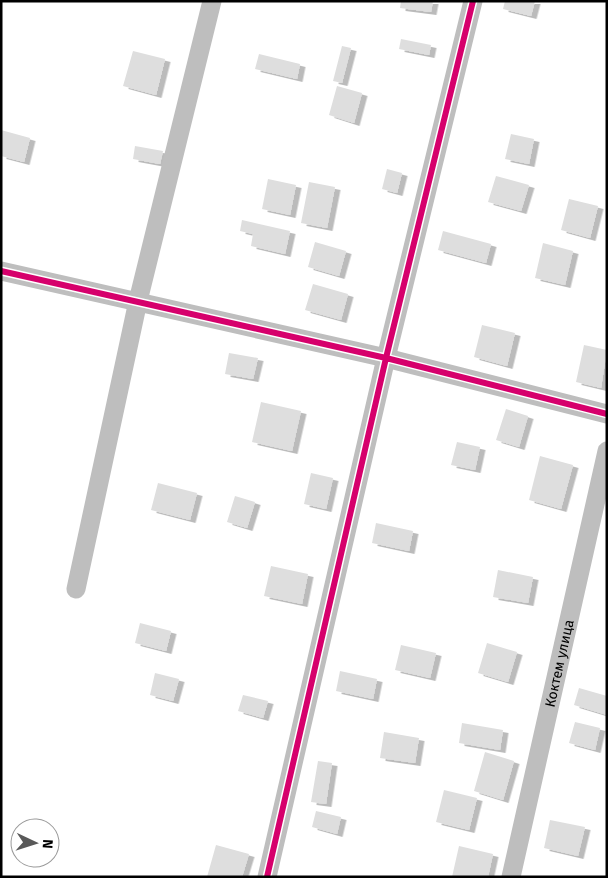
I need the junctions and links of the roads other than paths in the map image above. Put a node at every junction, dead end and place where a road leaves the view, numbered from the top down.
1 (212, 1) edge
2 (472, 1) edge
3 (1, 271) edge
4 (138, 301) junction
5 (386, 358) junction
6 (607, 414) edge
7 (607, 451) edge
8 (76, 589) dead end
9 (267, 877) edge
10 (511, 877) edge

1 - 4 street
2 - 5 street
3 - 4 street
4 - 5 street
4 - 8 street
5 - 6 street
5 - 9 street
7 - 10 street, Коктем улица

